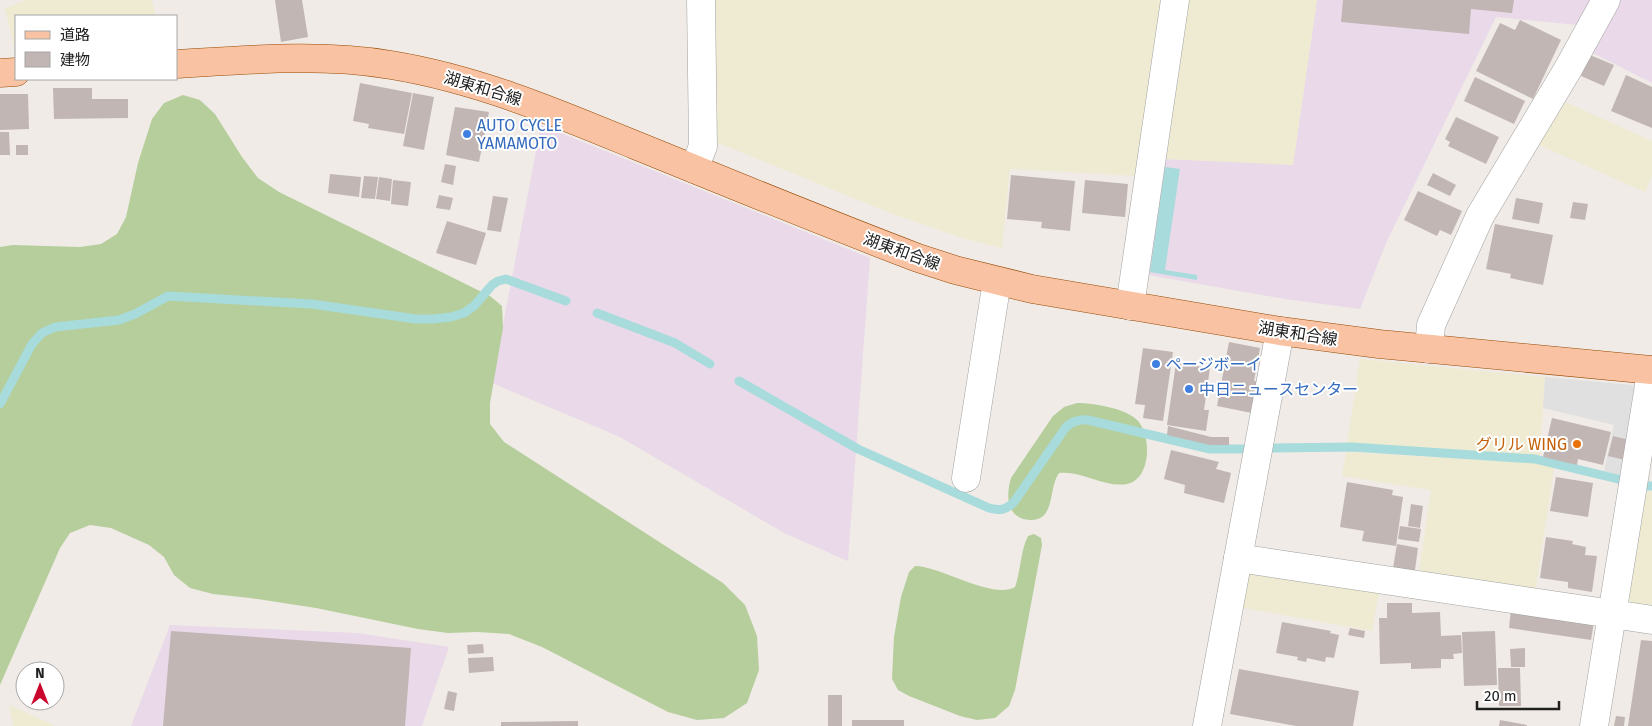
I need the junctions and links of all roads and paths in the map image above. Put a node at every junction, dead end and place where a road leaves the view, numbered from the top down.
1 (701, 0) edge
2 (1175, 0) edge
3 (1606, 0) edge
4 (178, 64) edge
5 (15, 72) edge
6 (0, 73) edge
7 (694, 169) junction
8 (997, 281) junction
9 (1130, 306) junction
10 (1280, 331) junction
11 (1429, 349) junction
12 (1651, 370) edge
13 (966, 478) dead end
14 (1238, 558) junction
15 (1612, 614) junction
16 (1652, 620) edge
17 (1207, 726) edge
18 (1594, 726) edge

1 - 7 street
2 - 9 street
3 - 11 street
4 - 7 main road, 湖東和合線
5 - 6 main road
7 - 8 main road, 湖東和合線
8 - 9 main road, 湖東和合線
8 - 13 street
9 - 10 main road, 湖東和合線
10 - 11 main road, 湖東和合線
10 - 14 street
11 - 12 main road, 湖東和合線
12 - 15 street
14 - 15 street
14 - 17 street
15 - 16 street
15 - 18 street

